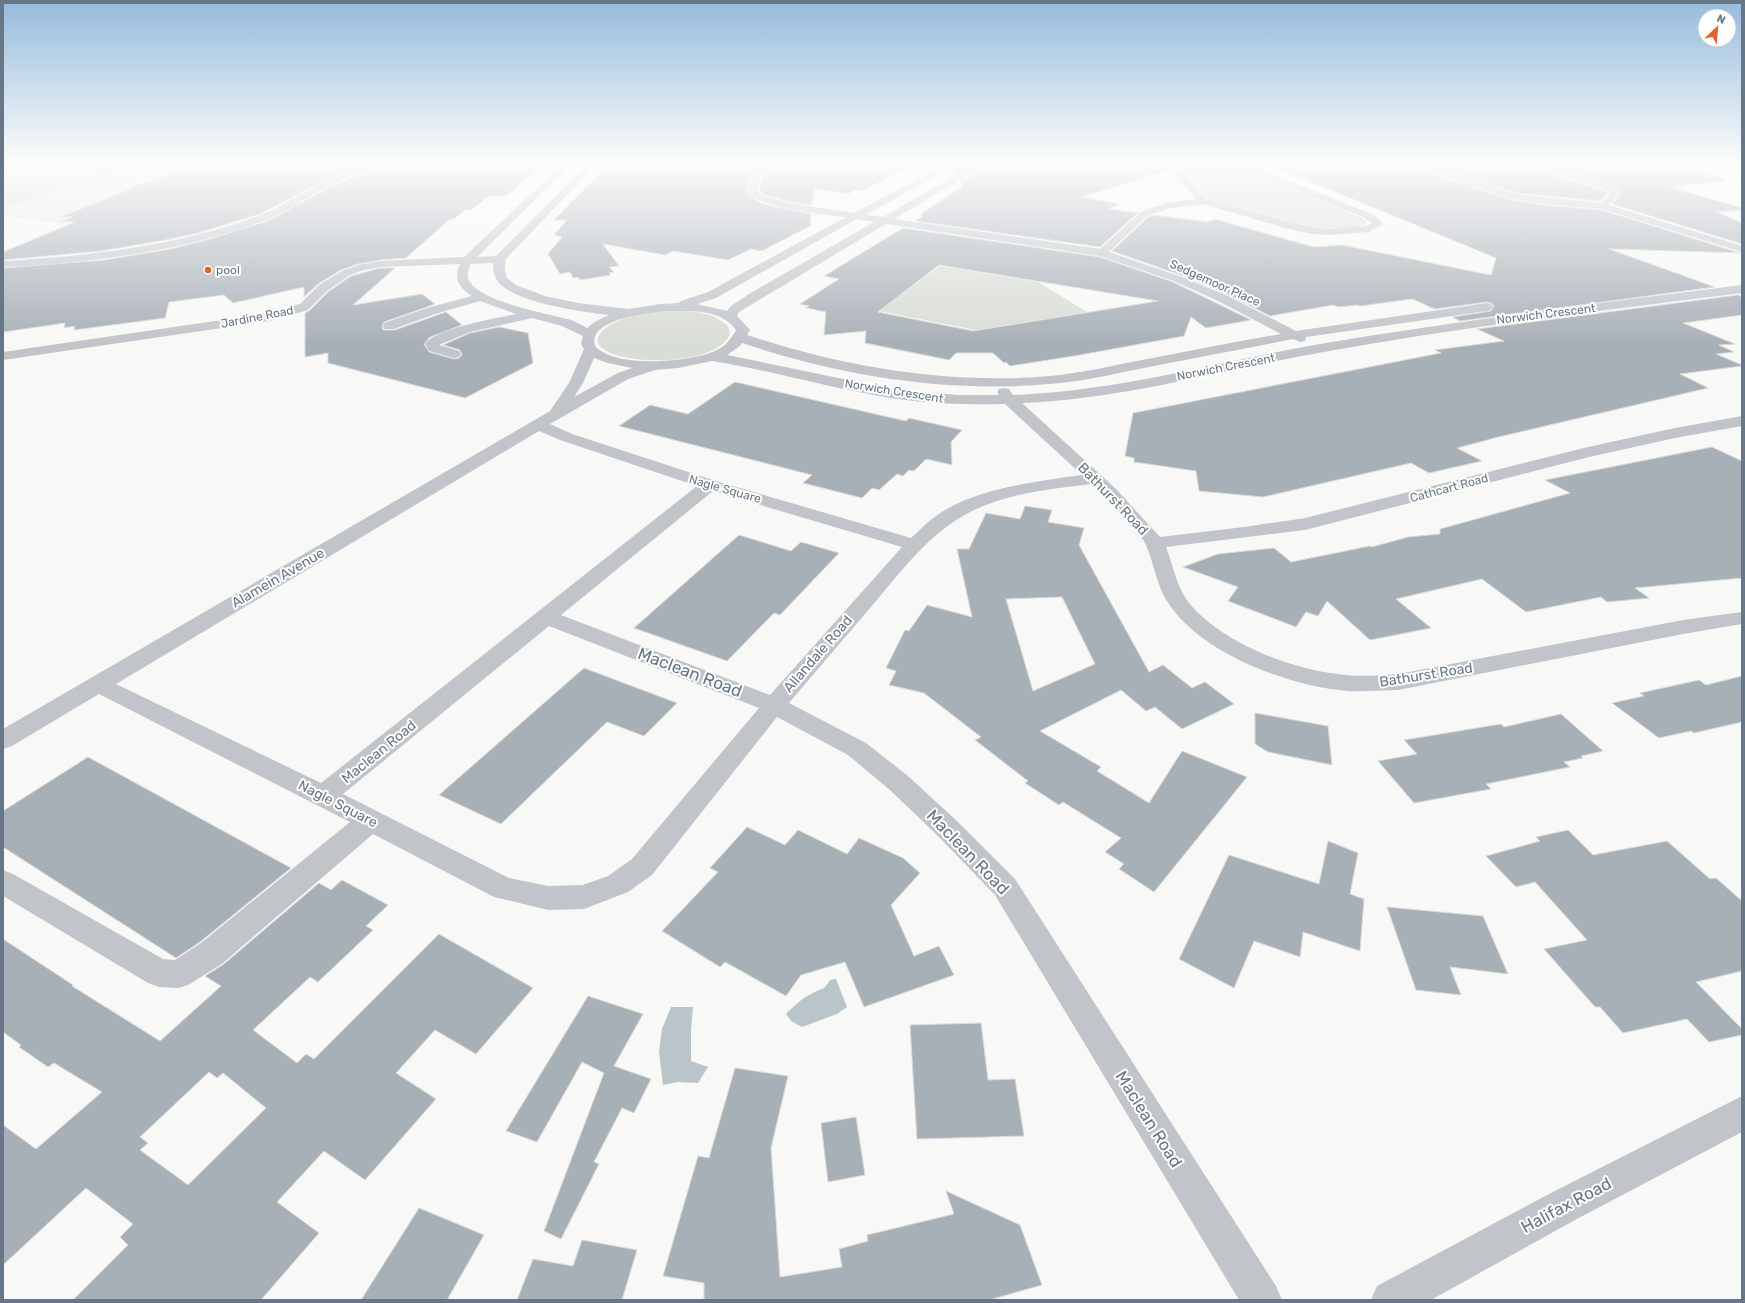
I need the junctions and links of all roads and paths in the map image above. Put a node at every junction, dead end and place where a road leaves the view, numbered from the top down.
1 (248, 223) edge
2 (505, 223) edge
3 (535, 223) edge
4 (844, 223) edge
5 (878, 223) edge
6 (902, 223) edge
7 (1135, 223) edge
8 (1277, 223) edge
9 (1377, 223) edge
10 (1658, 223) edge
11 (1742, 249) edge
12 (1102, 253) junction
13 (466, 260) junction
14 (499, 260) junction
15 (3, 264) edge
16 (1657, 289) dead end
17 (1742, 289) edge
18 (481, 297) junction
19 (1678, 297) junction
20 (1502, 305) dead end
21 (670, 307) junction
22 (1479, 308) junction
23 (629, 313) junction
24 (534, 314) junction
25 (730, 316) junction
26 (1505, 319) junction
27 (389, 326) dead end
28 (589, 334) junction
29 (1295, 336) junction
30 (741, 338) junction
31 (1318, 349) junction
32 (591, 350) junction
33 (454, 354) dead end
34 (3, 356) edge
35 (712, 357) junction
36 (652, 366) junction
37 (997, 383) junction
38 (1009, 400) junction
39 (546, 421) junction
40 (1742, 421) edge
41 (1094, 478) junction
42 (710, 485) junction
43 (1155, 543) junction
44 (914, 545) junction
45 (546, 617) junction
46 (1742, 618) edge
47 (98, 684) junction
48 (774, 705) junction
49 (3, 740) edge
50 (323, 796) junction
51 (371, 820) junction
52 (3, 882) edge
53 (584, 897) joint
54 (1742, 1113) edge
55 (1262, 1300) edge
56 (1391, 1300) edge

1 - 15 street
2 - 13 street
3 - 14 street
4 - 21 street
5 - 25 street
6 - 12 street, Sedgemoor Place
7 - 12 street
8 - 9 street
10 - 11 street
12 - 29 street, Sedgemoor Place
13 - 14 street, Jardine Road
13 - 18 street
13 - 34 street, Jardine Road
14 - 23 street
16 - 19 street
17 - 19 street, Norwich Crescent
18 - 24 street
18 - 27 street
19 - 26 street, Norwich Crescent
20 - 22 street, Norwich Crescent
21 - 23 street
21 - 25 street
22 - 26 street
22 - 29 street, Norwich Crescent
23 - 28 street
24 - 28 street
24 - 33 street
25 - 30 street
26 - 31 street, Norwich Crescent
28 - 32 street
29 - 31 street, Sedgemoor Place
29 - 37 street, Norwich Crescent
30 - 35 street
30 - 37 street, Norwich Crescent
31 - 38 street, Norwich Crescent
32 - 36 street
32 - 39 street, Alamein Avenue
35 - 36 street
35 - 38 street, Norwich Crescent
36 - 39 street, Alamein Avenue
37 - 38 street, Bathurst Road
38 - 41 street, Bathurst Road
39 - 42 street, Nagle Square
39 - 47 street, Alamein Avenue
40 - 43 street, Cathcart Road
41 - 43 street, Bathurst Road
41 - 44 street, Allandale Road
42 - 44 street, Nagle Square
42 - 45 street, Maclean Road
43 - 46 street, Bathurst Road
44 - 48 street, Allandale Road
45 - 48 street, Maclean Road
45 - 50 street, Maclean Road
47 - 49 street, Alamein Avenue
47 - 50 street, Nagle Square
48 - 53 street, Allandale Road
48 - 55 street, Maclean Road
50 - 51 street, Nagle Square
51 - 52 street
51 - 53 street, Nagle Square
54 - 56 street, Halifax Road

